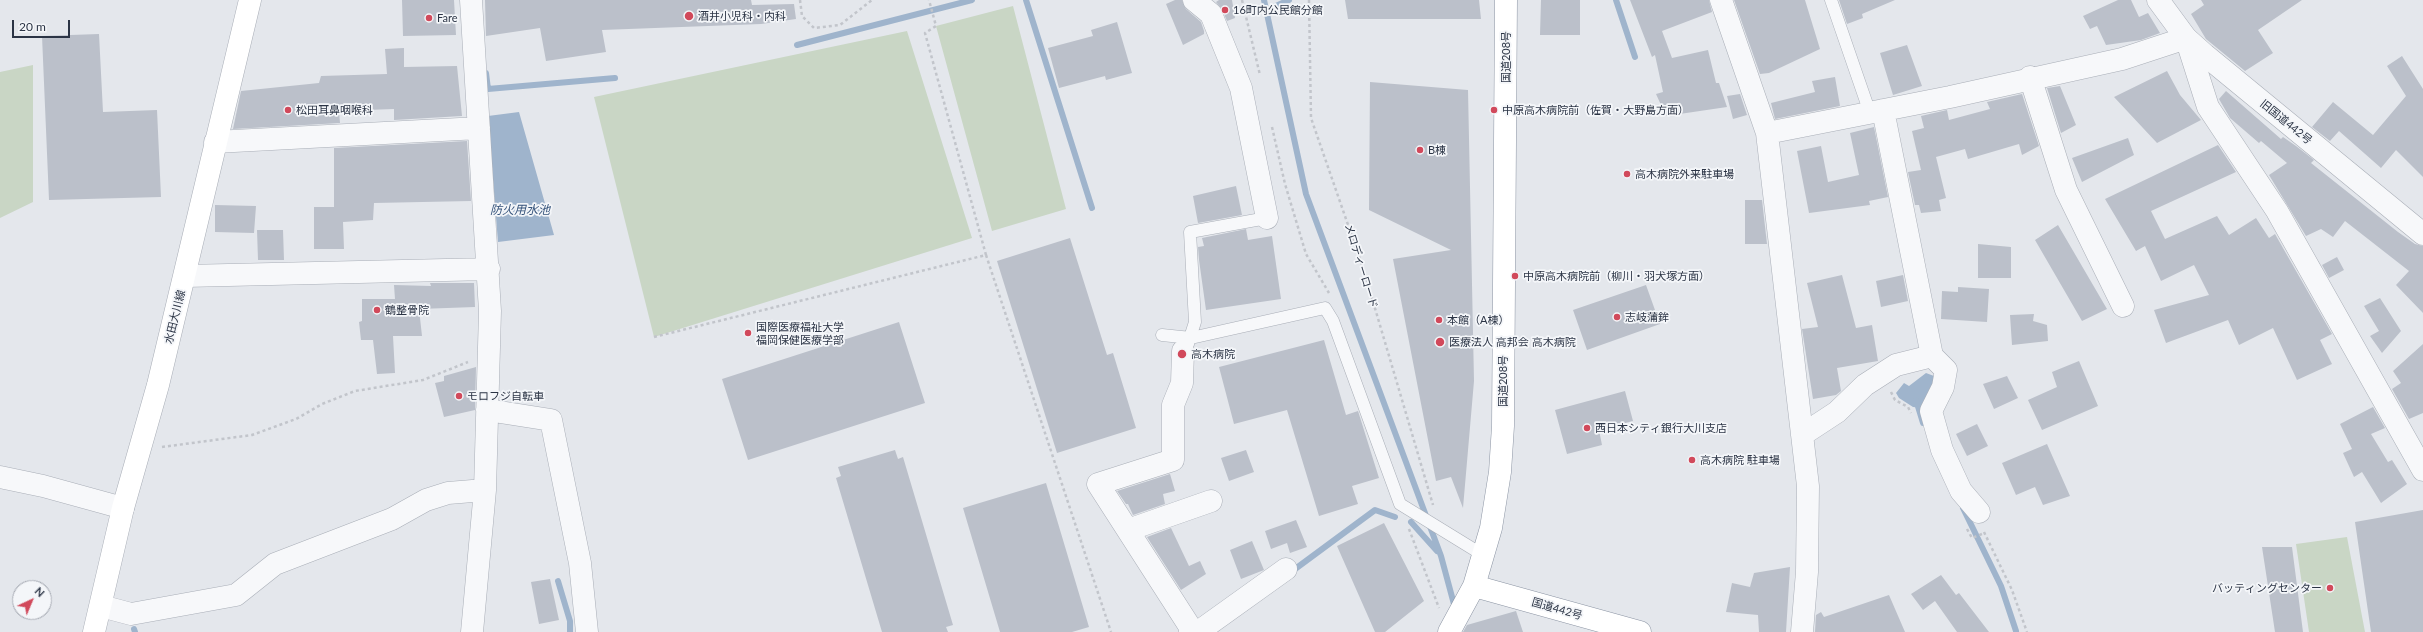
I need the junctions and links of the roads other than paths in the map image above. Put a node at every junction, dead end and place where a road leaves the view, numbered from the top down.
1 (250, 0) edge
2 (471, 0) edge
3 (1194, 0) edge
4 (1506, 0) edge
5 (1721, 0) edge
6 (1831, 0) edge
7 (2158, 0) edge
8 (2186, 38) junction
9 (2030, 78) junction
10 (1876, 111) junction
11 (479, 128) junction
12 (1767, 133) junction
13 (216, 142) junction
14 (1266, 218) joint
15 (2423, 234) edge
16 (489, 269) junction
17 (185, 276) junction
18 (2123, 306) dead end
19 (1162, 335) dead end
20 (1187, 345) junction
21 (1932, 356) junction
22 (487, 410) junction
23 (1802, 435) junction
24 (2423, 470) edge
25 (0, 478) edge
26 (485, 490) junction
27 (1211, 501) dead end
28 (123, 508) junction
29 (1979, 512) dead end
30 (1128, 530) junction
31 (1483, 555) junction
32 (1286, 569) dead end
33 (1471, 591) junction
34 (100, 606) junction
35 (1446, 624) edge
36 (94, 632) edge
37 (472, 632) edge
38 (587, 632) edge
39 (1190, 632) edge
40 (1198, 632) edge
41 (1640, 632) edge
42 (1802, 632) edge

1 - 13 main road, 水田大川線
2 - 11 street
3 - 14 street
4 - 31 main road, 国道208号
5 - 12 street
6 - 10 lane
7 - 8 street, 旧国道442号
8 - 9 street
8 - 15 street, 旧国道442号
8 - 24 street
9 - 10 street
9 - 18 street
10 - 12 street
10 - 21 street
11 - 13 street
11 - 16 street
12 - 23 street
13 - 17 main road, 水田大川線
14 - 20 lane
16 - 17 street
16 - 22 street
17 - 28 main road, 水田大川線
19 - 20 lane
20 - 30 street
20 - 31 lane
21 - 23 street
21 - 29 street
22 - 26 street
22 - 38 street
23 - 42 street
25 - 28 street
26 - 34 street
26 - 37 street
27 - 30 street
28 - 34 main road, 水田大川線
30 - 39 street
31 - 33 main road, 国道208号
32 - 40 street
33 - 35 main road, 国道208号
33 - 41 main road, 国道442号
34 - 36 main road, 水田大川線

